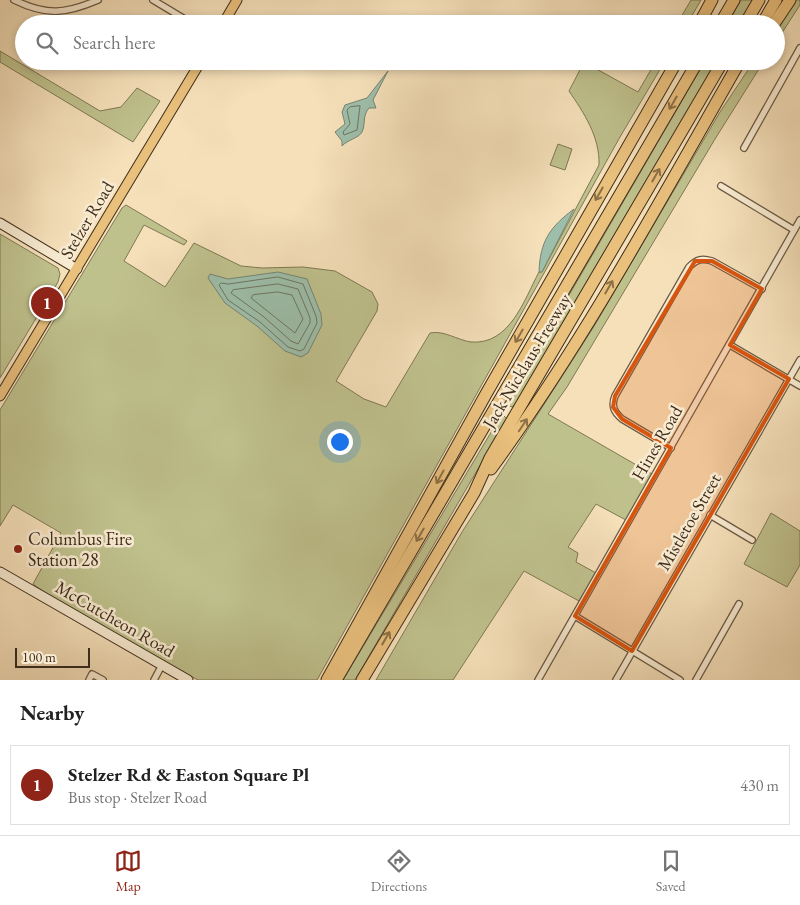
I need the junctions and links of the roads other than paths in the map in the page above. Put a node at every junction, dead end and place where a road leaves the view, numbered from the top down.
1 (14, 0) edge
2 (98, 0) edge
3 (153, 0) edge
4 (237, 0) edge
5 (711, 0) edge
6 (734, 0) edge
7 (759, 0) edge
8 (776, 0) edge
9 (790, 0) edge
10 (178, 15) edge
11 (228, 15) edge
12 (702, 15) edge
13 (725, 15) edge
14 (750, 15) edge
15 (767, 15) edge
16 (780, 15) edge
17 (800, 48) edge
18 (196, 70) edge
19 (671, 70) edge
20 (693, 70) edge
21 (718, 70) edge
22 (735, 70) edge
23 (743, 70) edge
24 (692, 145) junction
25 (744, 148) dead end
26 (721, 186) dead end
27 (800, 220) edge
28 (0, 224) edge
29 (794, 230) junction
30 (76, 269) junction
31 (762, 289) junction
32 (730, 345) junction
33 (800, 360) edge
34 (789, 379) junction
35 (800, 386) edge
36 (0, 396) edge
37 (671, 448) junction
38 (474, 493) junction
39 (710, 515) junction
40 (752, 540) dead end
41 (0, 572) edge
42 (739, 604) dead end
43 (575, 616) junction
44 (632, 651) junction
45 (162, 665) junction
46 (89, 680) edge
47 (103, 680) edge
48 (154, 680) edge
49 (188, 680) edge
50 (327, 680) edge
51 (336, 680) edge
52 (362, 680) edge
53 (538, 680) edge
54 (616, 680) edge
55 (680, 680) edge
56 (696, 680) edge

1 - 2 street
3 - 10 street
4 - 11 main road
5 - 12 highway
6 - 13 highway
7 - 14 highway
8 - 15 highway
9 - 16 highway
17 - 25 street
18 - 30 main road, Stelzer Road
19 -> 50 highway
20 -> 51 highway, Jack Nicklaus Freeway
38 -> 21 highway, Jack Nicklaus Freeway
22 - 24 highway
23 - 24 highway
38 -> 24 highway
26 - 29 street
27 - 29 street, Hines Road
28 - 30 main road
29 - 31 street, Hines Road
30 - 36 main road, Stelzer Road
31 - 32 street, Hines Road
31 - 37 street
32 - 34 street
32 - 37 street, Hines Road
33 - 34 street, Mistletoe Street
34 - 35 street
34 - 39 street, Mistletoe Street
37 - 43 street, Hines Road
52 -> 38 highway, Jack Nicklaus Freeway
39 - 40 street
39 - 44 street, Mistletoe Street
41 - 45 main road, McCutcheon Road
42 - 56 street
43 - 44 street
43 - 53 street, Hines Road
44 - 54 street, Mistletoe Street
44 - 55 street
45 - 48 street
45 - 49 main road, McCutcheon Road
46 - 47 street

